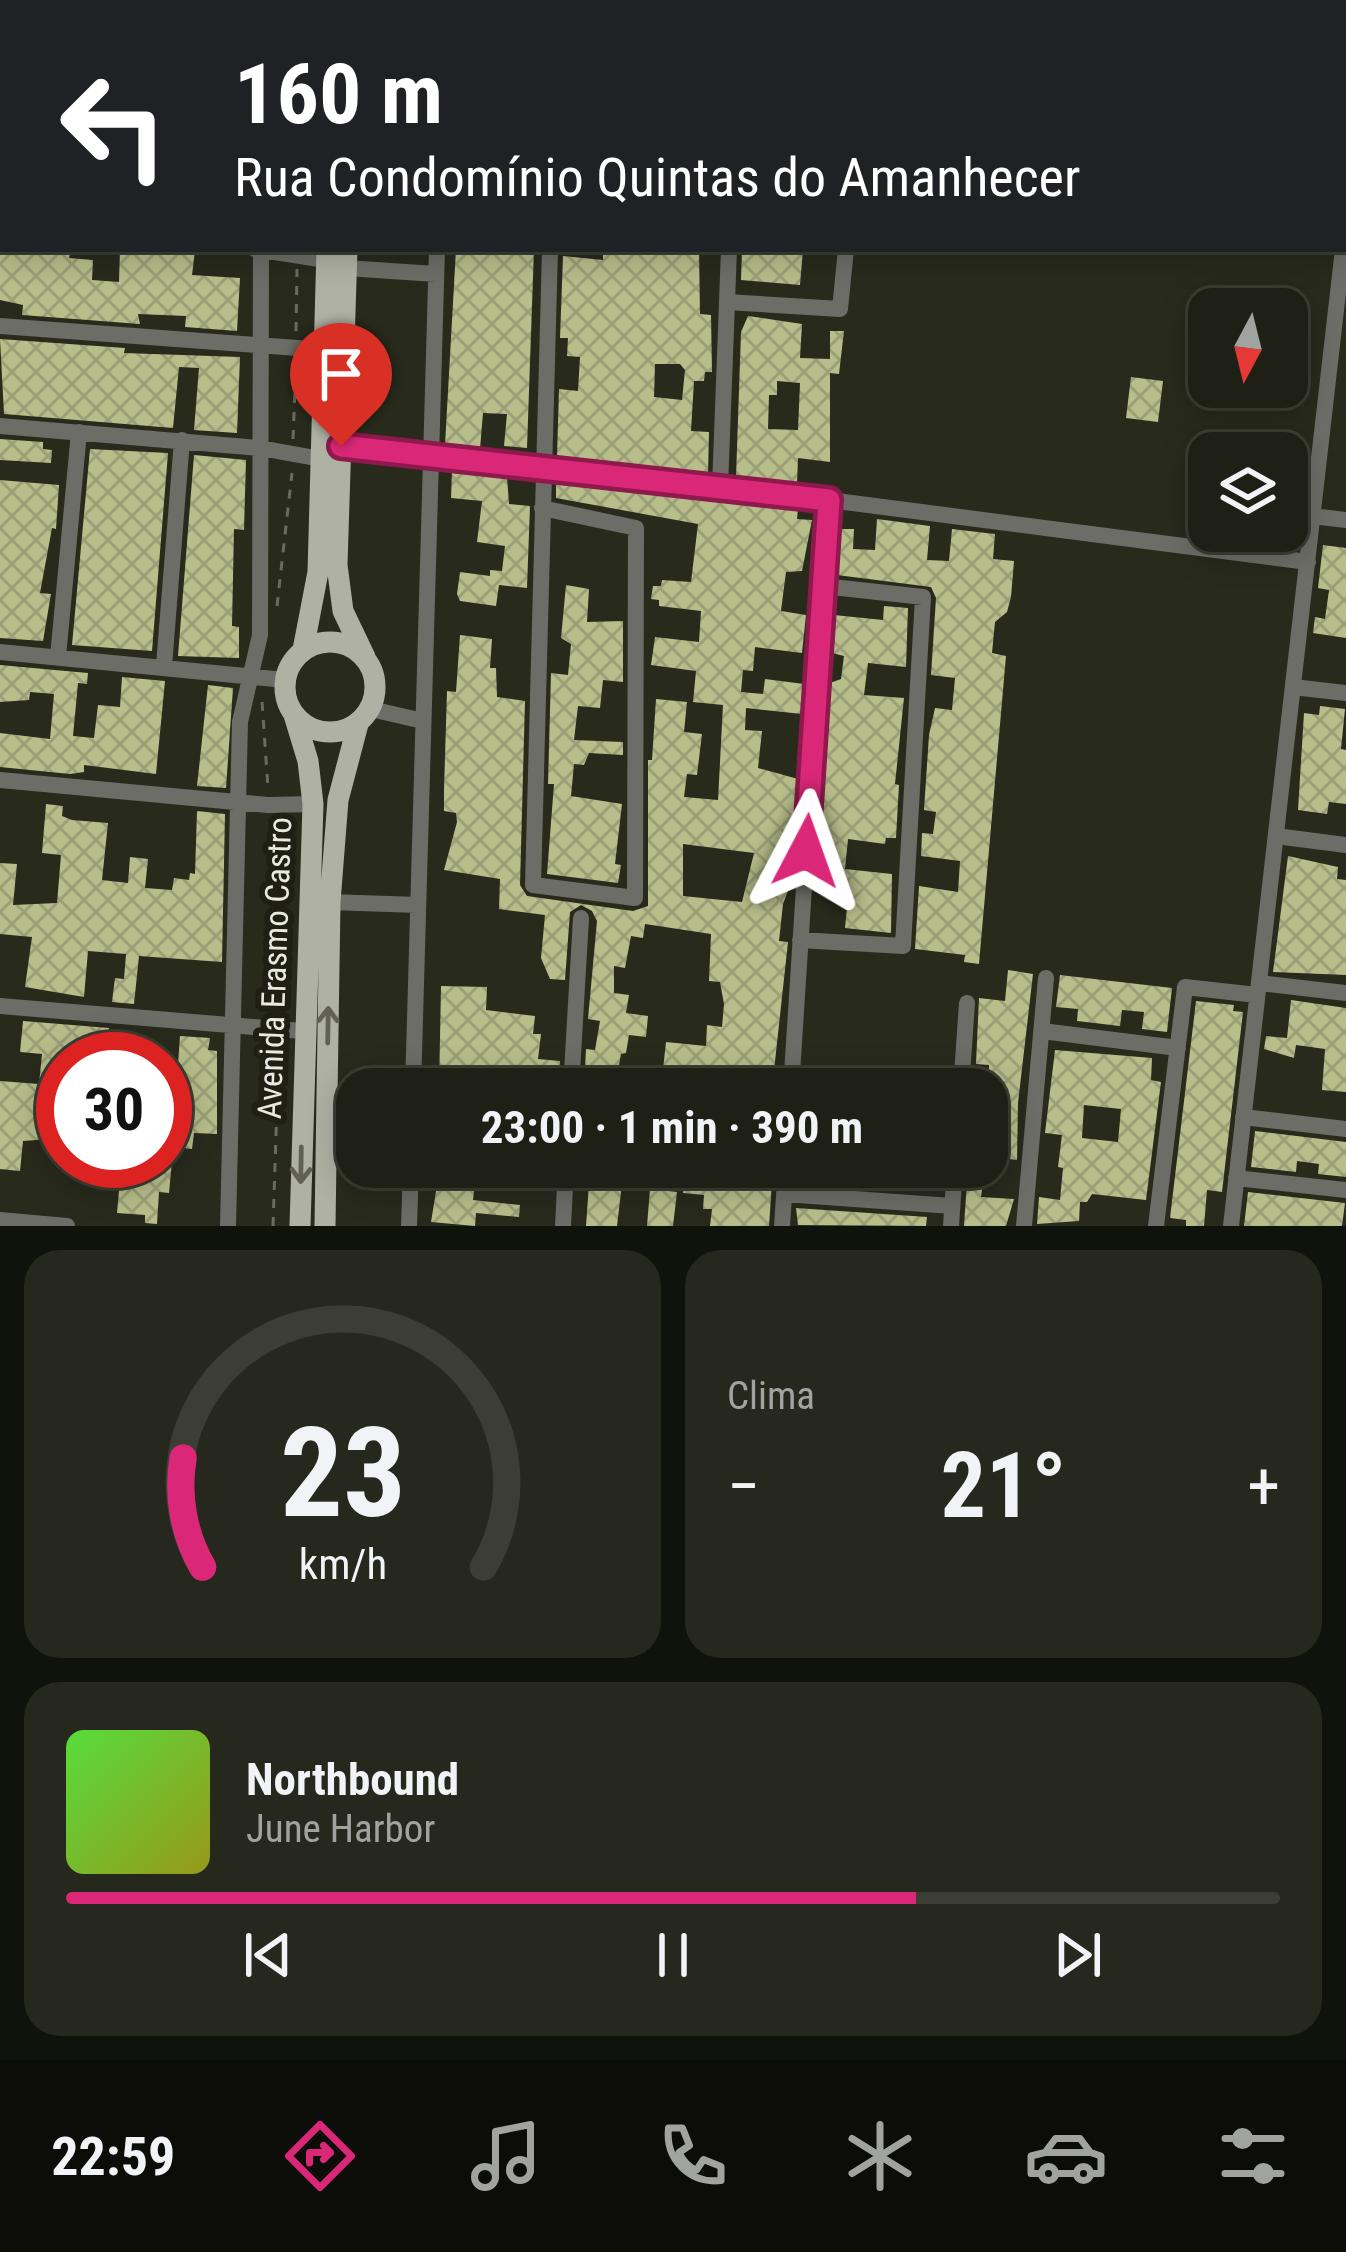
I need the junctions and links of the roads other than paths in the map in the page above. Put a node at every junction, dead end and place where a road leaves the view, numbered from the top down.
1 (259, 252) edge
2 (278, 252) edge
3 (437, 252) edge
4 (550, 252) edge
5 (728, 252) edge
6 (846, 252) edge
7 (1343, 252) edge
8 (337, 256) edge
9 (436, 274) junction
10 (727, 302) junction
11 (0, 326) edge
12 (1339, 343) edge
13 (260, 347) junction
14 (324, 350) junction
15 (1323, 421) junction
16 (1346, 424) edge
17 (0, 426) edge
18 (80, 432) junction
19 (182, 440) junction
20 (260, 448) junction
21 (331, 452) junction
22 (431, 457) junction
23 (543, 469) junction
24 (720, 488) junction
25 (829, 500) junction
26 (542, 508) junction
27 (1312, 516) junction
28 (1346, 520) edge
29 (1308, 562) junction
30 (823, 586) junction
31 (303, 650) junction
32 (0, 652) edge
33 (58, 657) junction
34 (365, 657) junction
35 (164, 666) junction
36 (255, 674) junction
37 (285, 680) junction
38 (1292, 687) junction
39 (1346, 693) edge
40 (294, 715) junction
41 (364, 716) junction
42 (423, 721) junction
43 (0, 780) edge
44 (240, 802) junction
45 (313, 804) junction
46 (1276, 836) junction
47 (1346, 844) edge
48 (330, 902) junction
49 (418, 905) junction
50 (581, 918) dead end
51 (800, 940) junction
52 (1046, 978) dead end
53 (1258, 989) junction
54 (1346, 993) edge
55 (967, 1003) dead end
56 (0, 1006) edge
57 (234, 1026) junction
58 (291, 1030) junction
59 (1042, 1030) junction
60 (1178, 1048) junction
61 (414, 1068) edge
62 (572, 1068) edge
63 (792, 1068) edge
64 (962, 1068) edge
65 (1244, 1117) junction
66 (327, 1129) junction
67 (1346, 1129) edge
68 (336, 1130) edge
69 (1237, 1178) junction
70 (410, 1188) edge
71 (565, 1188) edge
72 (784, 1188) edge
73 (953, 1188) edge
74 (1346, 1190) edge
75 (784, 1194) junction
76 (952, 1206) junction
77 (0, 1220) edge
78 (67, 1226) edge
79 (228, 1226) edge
80 (300, 1226) edge
81 (325, 1226) edge
82 (409, 1226) edge
83 (563, 1226) edge
84 (782, 1226) edge
85 (951, 1226) edge
86 (1024, 1226) edge
87 (1156, 1226) edge
88 (1231, 1226) edge

1 - 13 street
2 - 8 street
3 - 9 street
4 - 23 street
5 - 10 street
6 - 10 street
7 - 12 street
8 - 9 street
8 - 14 main road
8 - 21 main road
9 - 22 street
10 - 24 street
11 - 13 street
12 - 15 street
13 - 14 street
13 - 20 street
14 - 21 main road
15 - 16 street
15 - 27 street
17 - 18 street
18 - 19 street
18 - 33 street
19 - 20 street
19 - 35 street
20 - 21 street
20 - 36 street
21 - 22 street
21 - 31 main road
21 - 34 main road
22 - 23 street
22 - 42 street
23 - 24 street
23 - 26 street
24 - 25 street
25 - 29 street
25 - 30 street
26 - 26 street
27 - 28 street
27 - 29 street
29 - 38 street
30 - 51 street
30 - 51 street
31 - 34 main road
31 - 37 main road
32 - 33 street
33 - 35 street
34 - 41 main road
35 - 36 street
36 - 37 street
36 - 44 street
37 - 40 main road
38 - 39 street
38 - 46 street
40 - 41 main road
40 - 45 main road, Avenida Erasmo Castro
41 - 42 street
41 - 48 main road, Avenida Erasmo Castro
42 - 49 street
43 - 44 street
44 - 45 street
44 - 57 street
45 - 58 main road, Avenida Erasmo Castro
46 - 47 street
46 - 53 street
48 - 49 street
66 -> 48 main road, Avenida Erasmo Castro
49 - 61 street
50 - 62 street
51 - 63 street
52 - 59 street
53 - 54 street
53 - 60 street
53 - 65 street
55 - 64 street
56 - 57 street
57 - 58 street
57 - 79 street
58 -> 80 main road, Avenida Erasmo Castro
59 - 60 street
59 - 86 street
60 - 87 street
65 - 67 street
65 - 69 street
66 - 68 street
66 - 81 main road, Avenida Erasmo Castro
69 - 74 street
69 - 88 street
70 - 82 street
71 - 83 street
72 - 75 street
73 - 76 street
75 - 76 street
75 - 84 street
76 - 85 street
77 - 78 street

